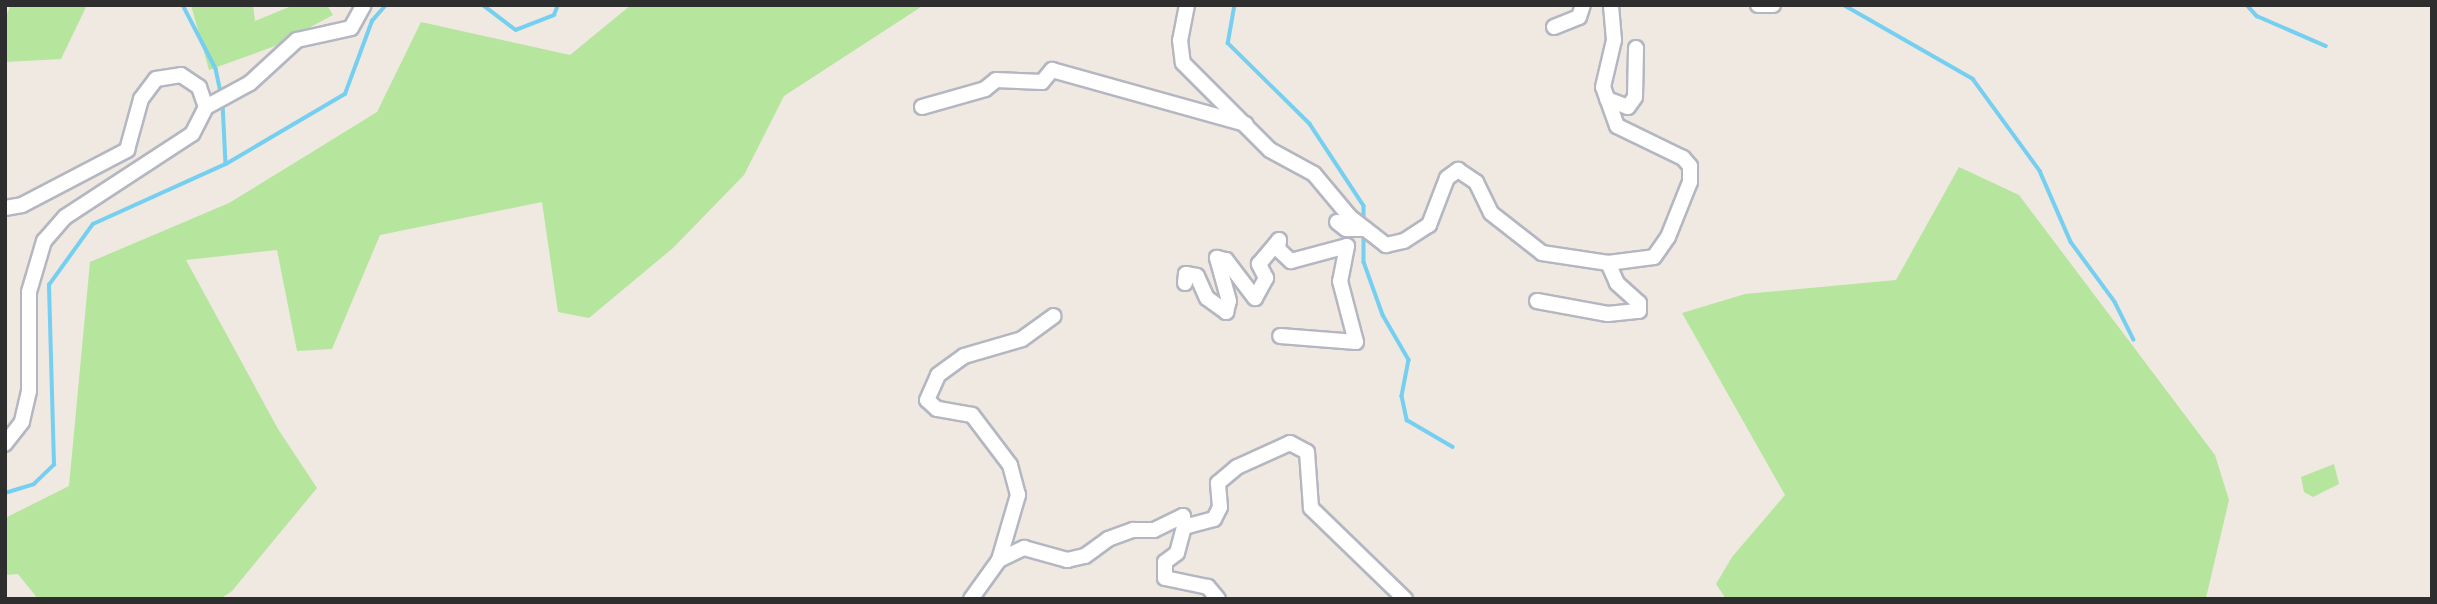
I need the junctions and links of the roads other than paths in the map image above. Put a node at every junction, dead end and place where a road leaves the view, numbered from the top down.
1 (364, 5) edge
2 (1187, 5) edge
3 (1583, 5) edge
4 (1611, 5) edge
5 (1758, 5) edge
6 (1773, 5) edge
7 (1554, 27) dead end
8 (1636, 48) dead end
9 (1607, 99) junction
10 (206, 107) junction
11 (922, 107) dead end
12 (1247, 125) junction
13 (5, 208) edge
14 (1337, 222) dead end
15 (1365, 229) junction
16 (1347, 246) junction
17 (1608, 263) junction
18 (1185, 283) dead end
19 (1537, 301) dead end
20 (1054, 316) dead end
21 (1280, 336) dead end
22 (5, 444) edge
23 (1184, 527) junction
24 (999, 560) junction
25 (971, 599) edge
26 (1218, 599) edge
27 (1405, 599) edge

1 - 10 street
2 - 12 street
3 - 7 street
4 - 9 street
5 - 6 street
8 - 9 street
9 - 17 street
10 - 13 street
10 - 22 street
11 - 12 street
12 - 15 street
14 - 15 street
15 - 16 street
15 - 17 street
16 - 18 street
16 - 21 street
17 - 19 street
20 - 24 street
23 - 24 street
23 - 26 street
23 - 27 street
24 - 25 street

